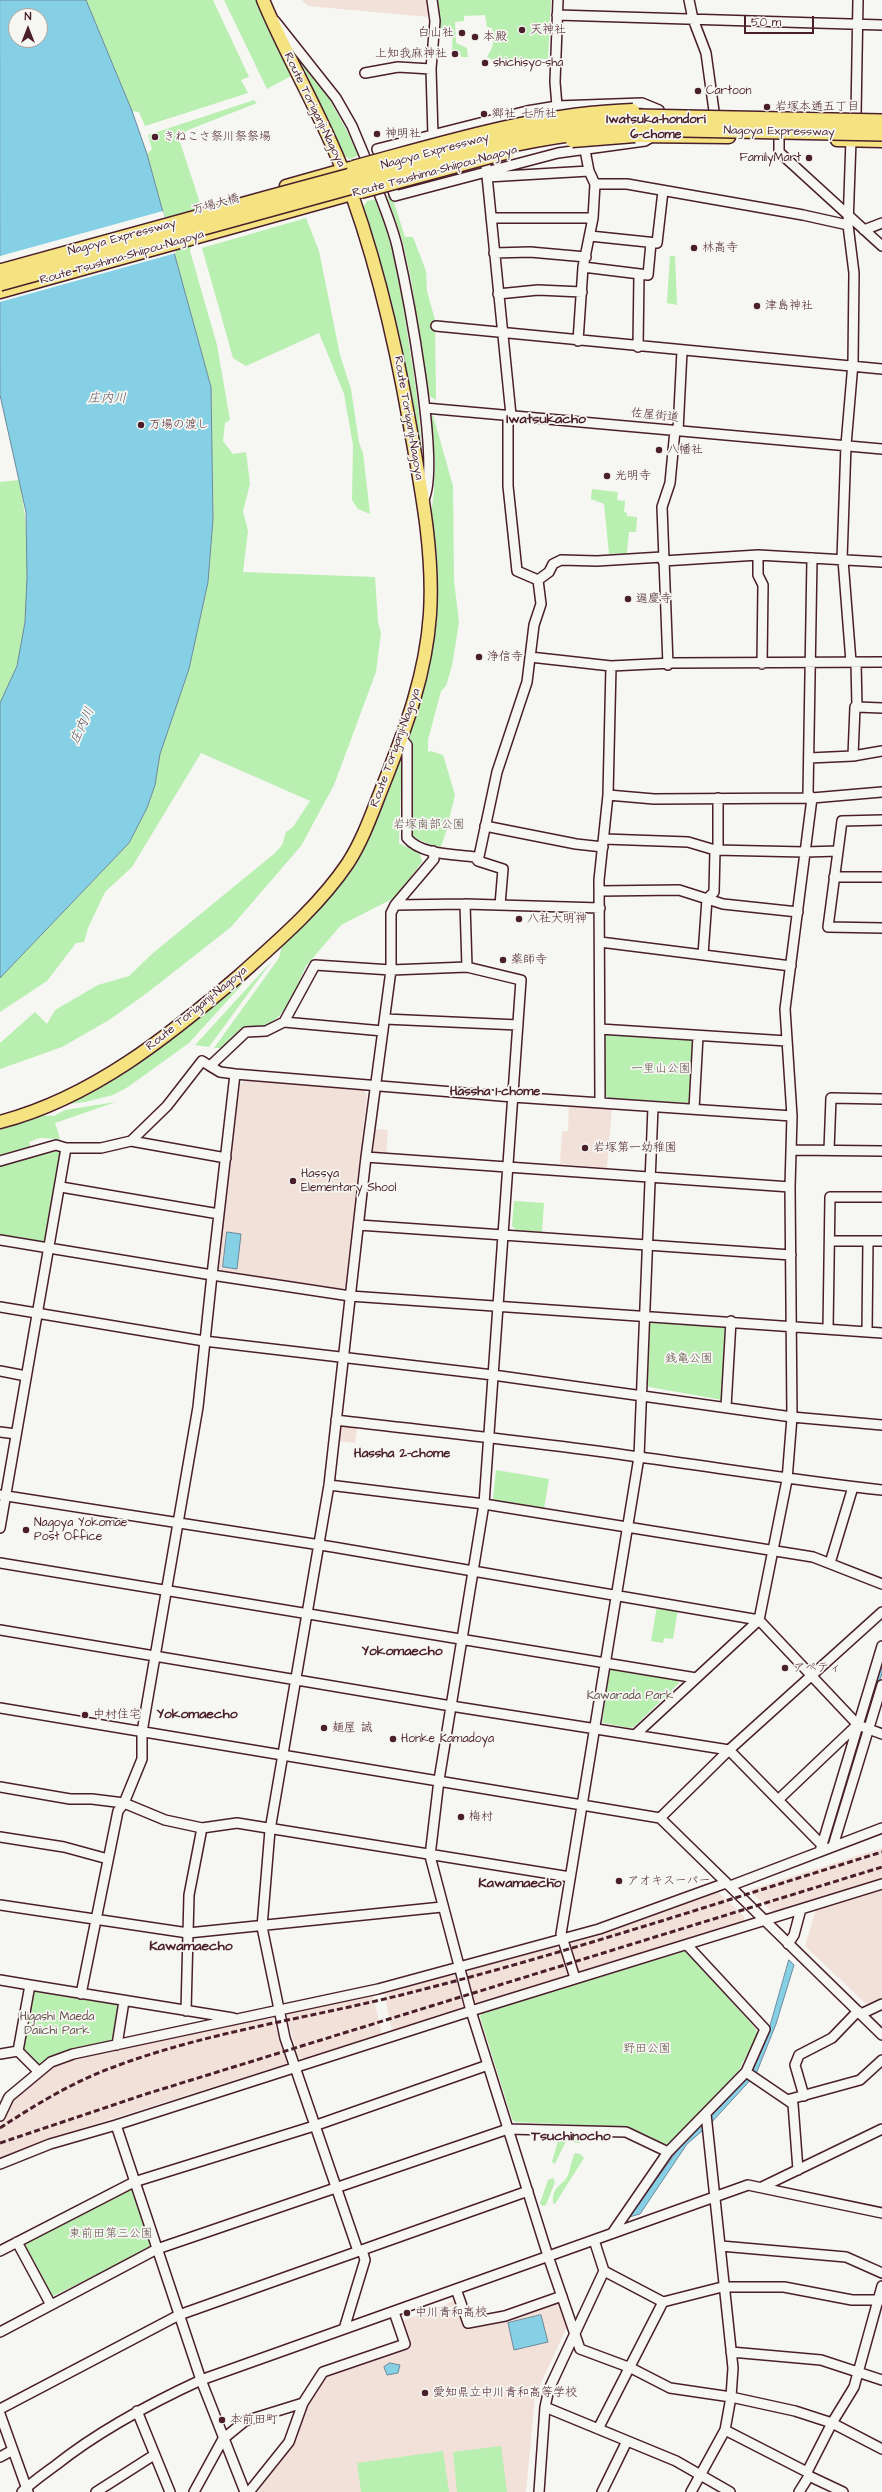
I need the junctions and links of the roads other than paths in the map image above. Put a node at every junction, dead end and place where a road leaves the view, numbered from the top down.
1 (432, 0) edge
2 (558, 0) edge
3 (689, 0) edge
4 (858, 0) edge
5 (265, 5) edge
6 (557, 15) junction
7 (693, 20) junction
8 (858, 24) junction
9 (882, 25) edge
10 (431, 68) junction
11 (364, 73) dead end
12 (557, 106) junction
13 (659, 110) junction
14 (714, 111) junction
15 (856, 115) junction
16 (882, 115) edge
17 (882, 121) edge
18 (482, 122) junction
19 (882, 134) edge
20 (654, 136) junction
21 (430, 138) junction
22 (779, 138) junction
23 (851, 140) junction
24 (882, 141) edge
25 (585, 150) junction
26 (345, 169) junction
27 (589, 171) junction
28 (486, 174) junction
29 (595, 184) junction
30 (663, 191) junction
31 (353, 194) junction
32 (491, 218) junction
33 (593, 218) junction
34 (848, 221) junction
35 (882, 223) edge
36 (864, 230) junction
37 (590, 236) junction
38 (651, 243) junction
39 (882, 246) edge
40 (494, 253) junction
41 (586, 257) junction
42 (0, 265) edge
43 (583, 267) junction
44 (0, 271) edge
45 (639, 274) junction
46 (0, 284) edge
47 (0, 292) edge
48 (582, 292) junction
49 (498, 294) junction
50 (436, 326) dead end
51 (503, 333) junction
52 (578, 341) junction
53 (638, 347) junction
54 (682, 351) junction
55 (852, 367) junction
56 (882, 369) edge
57 (425, 408) junction
58 (510, 415) junction
59 (676, 431) junction
60 (846, 445) junction
61 (882, 449) edge
62 (423, 501) junction
63 (758, 555) junction
64 (812, 558) junction
65 (663, 559) junction
66 (843, 559) junction
67 (882, 562) edge
68 (538, 580) junction
69 (530, 657) junction
70 (854, 662) junction
71 (882, 662) edge
72 (812, 663) junction
73 (762, 664) junction
74 (668, 665) junction
75 (611, 666) junction
76 (857, 707) junction
77 (882, 708) edge
78 (402, 739) junction
79 (882, 751) edge
80 (853, 756) junction
81 (809, 758) junction
82 (882, 792) edge
83 (608, 795) junction
84 (718, 798) junction
85 (812, 798) junction
86 (882, 820) edge
87 (485, 826) junction
88 (603, 843) junction
89 (717, 850) junction
90 (433, 851) junction
91 (838, 851) junction
92 (805, 852) junction
93 (478, 861) junction
94 (834, 877) junction
95 (882, 877) edge
96 (600, 891) junction
97 (706, 899) junction
98 (465, 904) junction
99 (395, 905) junction
100 (500, 905) junction
101 (600, 908) junction
102 (798, 912) junction
103 (882, 928) edge
104 (600, 942) junction
105 (703, 955) junction
106 (791, 966) junction
107 (467, 967) junction
108 (391, 970) junction
109 (385, 1019) junction
110 (284, 1022) junction
111 (518, 1025) junction
112 (600, 1029) junction
113 (383, 1031) junction
114 (698, 1036) junction
115 (787, 1041) junction
116 (210, 1066) junction
117 (235, 1074) junction
118 (375, 1086) junction
119 (514, 1097) junction
120 (882, 1099) edge
121 (600, 1103) junction
122 (653, 1107) junction
123 (694, 1110) junction
124 (792, 1116) junction
125 (0, 1122) edge
126 (131, 1141) junction
127 (66, 1148) junction
128 (791, 1150) junction
129 (829, 1150) junction
130 (882, 1151) edge
131 (366, 1157) junction
132 (226, 1158) junction
133 (0, 1161) edge
134 (508, 1167) junction
135 (650, 1177) junction
136 (61, 1187) junction
137 (790, 1188) junction
138 (882, 1197) edge
139 (219, 1214) junction
140 (359, 1225) junction
141 (503, 1236) junction
142 (0, 1240) edge
143 (830, 1241) junction
144 (868, 1242) junction
145 (882, 1242) edge
146 (649, 1246) junction
147 (49, 1249) junction
148 (790, 1255) junction
149 (212, 1275) junction
150 (350, 1296) junction
151 (498, 1305) junction
152 (0, 1307) edge
153 (38, 1314) junction
154 (646, 1315) junction
155 (731, 1321) junction
156 (790, 1325) junction
157 (828, 1329) junction
158 (867, 1332) junction
159 (882, 1333) edge
160 (204, 1341) junction
161 (343, 1357) junction
162 (0, 1371) edge
163 (493, 1375) junction
164 (26, 1376) junction
165 (642, 1394) junction
166 (726, 1407) junction
167 (792, 1417) junction
168 (336, 1420) junction
169 (882, 1425) edge
170 (0, 1432) edge
171 (16, 1434) junction
172 (489, 1437) junction
173 (639, 1457) junction
174 (787, 1480) junction
175 (329, 1485) junction
176 (853, 1487) junction
177 (882, 1490) edge
178 (3, 1495) edge
179 (484, 1504) junction
180 (178, 1523) junction
181 (629, 1527) junction
182 (0, 1528) edge
183 (319, 1545) junction
184 (773, 1550) junction
185 (0, 1563) edge
186 (830, 1563) junction
187 (474, 1571) junction
188 (882, 1584) edge
189 (166, 1590) junction
190 (617, 1596) junction
191 (882, 1612) edge
192 (308, 1614) junction
193 (759, 1620) junction
194 (0, 1630) edge
195 (462, 1639) junction
196 (882, 1646) edge
197 (155, 1656) junction
198 (606, 1663) junction
199 (811, 1676) junction
200 (696, 1678) junction
201 (297, 1679) junction
202 (882, 1685) edge
203 (451, 1706) junction
204 (0, 1708) edge
205 (863, 1727) junction
206 (595, 1728) junction
207 (142, 1732) junction
208 (636, 1734) junction
209 (882, 1734) edge
210 (729, 1750) junction
211 (284, 1755) junction
212 (439, 1780) junction
213 (0, 1787) edge
214 (778, 1800) junction
215 (124, 1803) junction
216 (582, 1805) junction
217 (660, 1818) junction
218 (202, 1828) junction
219 (882, 1828) edge
220 (270, 1830) junction
221 (0, 1837) edge
222 (833, 1846) junction
223 (821, 1848) junction
224 (430, 1856) junction
225 (108, 1859) junction
226 (570, 1877) junction
227 (728, 1884) junction
228 (882, 1884) edge
229 (0, 1905) edge
230 (442, 1907) junction
231 (801, 1909) junction
232 (95, 1919) junction
233 (764, 1920) junction
234 (262, 1927) junction
235 (188, 1933) junction
236 (562, 1939) junction
237 (788, 1944) junction
238 (687, 1945) junction
239 (459, 1967) junction
240 (575, 1978) junction
241 (0, 1980) edge
242 (30, 1985) junction
243 (82, 1994) junction
244 (124, 2001) junction
245 (882, 2004) edge
246 (186, 2010) junction
247 (278, 2011) junction
248 (471, 2011) junction
249 (859, 2013) junction
250 (238, 2019) junction
251 (882, 2035) edge
252 (118, 2045) junction
253 (18, 2051) junction
254 (0, 2054) edge
255 (882, 2060) edge
256 (488, 2066) junction
257 (294, 2067) junction
258 (39, 2072) junction
259 (750, 2074) junction
260 (804, 2096) junction
261 (788, 2100) junction
262 (0, 2116) edge
263 (706, 2121) junction
264 (116, 2125) junction
265 (314, 2126) junction
266 (508, 2129) junction
267 (882, 2129) edge
268 (668, 2152) junction
269 (0, 2164) edge
270 (798, 2170) junction
271 (134, 2182) junction
272 (335, 2187) junction
273 (762, 2187) junction
274 (528, 2191) junction
275 (715, 2198) junction
276 (882, 2213) edge
277 (614, 2232) junction
278 (594, 2240) junction
279 (17, 2242) junction
280 (721, 2246) junction
281 (157, 2249) junction
282 (360, 2250) junction
283 (0, 2251) edge
284 (548, 2256) junction
285 (604, 2270) junction
286 (882, 2273) edge
287 (882, 2286) edge
288 (722, 2287) junction
289 (456, 2289) junction
290 (562, 2296) junction
291 (880, 2300) edge
292 (663, 2302) junction
293 (51, 2305) junction
294 (394, 2312) junction
295 (179, 2315) junction
296 (344, 2330) junction
297 (0, 2332) edge
298 (575, 2335) junction
299 (731, 2352) junction
300 (630, 2368) junction
301 (858, 2372) junction
302 (201, 2380) junction
303 (882, 2380) edge
304 (731, 2397) junction
305 (303, 2403) junction
306 (545, 2407) junction
307 (0, 2409) edge
308 (137, 2411) junction
309 (0, 2414) edge
310 (832, 2423) junction
311 (598, 2429) junction
312 (725, 2430) junction
313 (223, 2440) junction
314 (627, 2441) junction
315 (882, 2448) edge
316 (13, 2450) junction
317 (154, 2455) junction
318 (0, 2457) edge
319 (808, 2474) junction
320 (700, 2475) junction
321 (26, 2490) edge
322 (96, 2492) edge
323 (170, 2492) edge
324 (194, 2492) edge
325 (245, 2492) edge
326 (249, 2492) edge
327 (539, 2492) edge
328 (602, 2492) edge
329 (691, 2492) edge
330 (730, 2492) edge
331 (799, 2492) edge
332 (843, 2492) edge

1 - 10 street
2 - 6 street
3 - 7 street
4 - 8 street
5 - 26 main road, Route Toriganji-Nagoya
5 - 57 street
6 - 7 street
6 - 12 street
7 - 8 street
7 - 14 street
8 - 9 street
8 - 15 street
10 - 11 street
10 - 21 street
12 - 13 street
12 - 18 street
13 - 14 main road
13 - 26 main road, bridge
14 - 15 main road
15 - 16 main road
15 - 23 street
17 - 44 highway, Nagoya Expressway, bridge
18 - 21 street
18 - 28 street
19 - 46 highway, Nagoya Expressway, bridge
20 - 22 main road, Route Tsushima-Shiipou-Nagoya
20 - 25 street
20 - 31 main road, Route Tsushima-Shiipou-Nagoya, bridge
21 - 28 street
22 - 23 main road, Route Tsushima-Shiipou-Nagoya
22 - 34 street
23 - 24 main road, Route Tsushima-Shiipou-Nagoya
23 - 34 street
25 - 27 street
25 - 28 street
26 - 31 main road, Route Toriganji-Nagoya
26 - 42 main road, 万場大橋
27 - 28 street
27 - 29 street
28 - 32 street
29 - 30 street
29 - 33 street
30 - 34 street
30 - 38 street
31 - 47 main road, Route Tsushima-Shiipou-Nagoya
31 - 62 main road, Route Toriganji-Nagoya
32 - 33 street
32 - 40 street
33 - 37 street
34 - 36 street
34 - 55 street
35 - 36 street
36 - 39 street
37 - 38 street
37 - 41 street
38 - 45 street
40 - 41 street
40 - 49 street
41 - 43 street
43 - 45 street
43 - 48 street
45 - 53 street
48 - 49 street
48 - 52 street
49 - 51 street
50 - 51 street
51 - 52 street
51 - 58 street
52 - 53 street
53 - 54 street
54 - 55 street
54 - 59 street
55 - 56 street
55 - 60 street
57 - 58 street, 佐屋街道
57 - 62 street
58 - 59 street, 佐屋街道
58 - 68 street
59 - 60 street, 佐屋街道
59 - 65 street
60 - 61 street, 佐屋街道
60 - 66 street
62 - 78 main road, Route Toriganji-Nagoya
63 - 64 street
63 - 65 street
63 - 73 street
64 - 66 street
64 - 72 street
65 - 68 street
65 - 74 street
66 - 67 street
66 - 70 street
68 - 69 street
69 - 75 street
69 - 87 street
70 - 71 street
70 - 72 street
70 - 76 street
72 - 73 street
72 - 81 street
73 - 74 street
74 - 75 street
75 - 83 street
76 - 77 street
76 - 80 street
78 - 90 street
78 - 125 main road, Route Toriganji-Nagoya
79 - 80 street
80 - 81 street
81 - 85 street
82 - 85 street
83 - 84 street
83 - 88 street
84 - 85 street
84 - 89 street
85 - 92 street
86 - 91 street
87 - 88 street
87 - 93 street
88 - 89 street
88 - 96 street
89 - 92 street
89 - 97 street
90 - 93 street
90 - 99 street
91 - 92 street
91 - 94 street
92 - 102 street
93 - 100 street
94 - 95 street
94 - 103 street
96 - 97 street
96 - 101 street
97 - 102 street
97 - 105 street
98 - 99 street
98 - 100 street
98 - 107 street
99 - 108 street
100 - 101 street
101 - 104 street
102 - 106 street
104 - 105 street
104 - 112 street
105 - 106 street
106 - 115 street
107 - 108 street
107 - 111 street
108 - 109 street
108 - 110 street
109 - 111 street
109 - 113 street
110 - 113 street
110 - 116 street
111 - 119 street
112 - 114 street
112 - 121 street
113 - 118 street
114 - 115 street
114 - 123 street
115 - 124 street
116 - 117 street
116 - 126 street
117 - 118 street
117 - 132 street
118 - 119 street
118 - 131 street
119 - 121 street
119 - 134 street
120 - 129 street
121 - 122 street
122 - 123 street
122 - 135 street
123 - 124 street
124 - 128 street
126 - 127 street
126 - 132 street
127 - 133 street
127 - 136 street
128 - 129 street
128 - 137 street
129 - 130 street
131 - 134 street
131 - 140 street
132 - 139 street
134 - 135 street
134 - 141 street
135 - 137 street
135 - 146 street
136 - 139 street
136 - 147 street
137 - 148 street
138 - 143 street
139 - 149 street
140 - 141 street
140 - 150 street
141 - 146 street
141 - 151 street
142 - 147 street
143 - 144 street
143 - 157 street
144 - 145 street
144 - 158 street
146 - 148 street
146 - 154 street
147 - 149 street
147 - 153 street
148 - 156 street
149 - 150 street
149 - 160 street
150 - 151 street
150 - 161 street
151 - 154 street
151 - 163 street
152 - 153 street
153 - 160 street
153 - 164 street
154 - 155 street
154 - 165 street
155 - 156 street
155 - 166 street
156 - 157 street
156 - 167 street
157 - 158 street
158 - 159 street
160 - 161 street
160 - 180 street
161 - 163 street
161 - 168 street
162 - 164 street
163 - 165 street
163 - 172 street
164 - 171 street
165 - 166 street
165 - 173 street
166 - 167 street
167 - 169 street
167 - 174 street
168 - 172 street
168 - 175 street
170 - 171 street
171 - 178 street
172 - 173 street
172 - 179 street
173 - 174 street
173 - 181 street
174 - 176 street
174 - 184 street
175 - 179 street
175 - 183 street
176 - 177 street
176 - 186 street
178 - 180 street
178 - 182 street
179 - 181 street
179 - 187 street
180 - 183 street
180 - 189 street
181 - 184 street
181 - 190 street
183 - 187 street
183 - 192 street
184 - 186 street
184 - 193 street
185 - 189 street
186 - 188 street
187 - 190 street
187 - 195 street
189 - 192 street
189 - 197 street
190 - 193 street
190 - 198 street
191 - 199 street
192 - 195 street
192 - 201 street
193 - 199 street
193 - 200 street
194 - 197 street
195 - 198 street
195 - 203 street
196 - 205 street
197 - 201 street
197 - 207 street
198 - 200 street
198 - 206 street
199 - 205 street
199 - 210 street
200 - 208 street
201 - 203 street
201 - 211 street
202 - 205 street
203 - 206 street
203 - 212 street
204 - 207 street
205 - 209 street
205 - 214 street
205 - 222 street
205 - 223 street
206 - 208 street
206 - 216 street
207 - 211 street
207 - 215 street
208 - 210 street
210 - 214 street
210 - 217 street
211 - 212 street
211 - 220 street
212 - 216 street
212 - 224 street
213 - 215 street
214 - 223 street
215 - 218 street
215 - 225 street
216 - 217 street
216 - 226 street
217 - 227 street
218 - 220 street
218 - 235 street
219 - 222 street
220 - 224 street
220 - 234 street
221 - 225 street
222 - 223 street
223 - 227 street
224 - 226 street
224 - 230 street
225 - 232 street
226 - 236 street
227 - 233 street
227 - 236 street
228 - 231 street
229 - 232 street
230 - 234 street
230 - 239 street
231 - 233 street
231 - 237 street
232 - 235 street
232 - 243 street
233 - 237 street
233 - 238 street
234 - 235 street
234 - 247 street
235 - 246 street
236 - 239 street
236 - 240 street
237 - 249 street
238 - 240 street
238 - 259 street
239 - 247 street
239 - 248 street
240 - 248 street
241 - 242 street
242 - 243 street
242 - 253 street
243 - 244 street
244 - 246 street
244 - 252 street
245 - 249 street
246 - 250 street
247 - 250 street
247 - 257 street
248 - 256 street
248 - 257 street
249 - 251 street
249 - 260 street
250 - 252 street
252 - 258 street
253 - 254 street
253 - 258 street
255 - 260 street
256 - 265 street
256 - 266 street
257 - 264 street
257 - 265 street
258 - 262 street
259 - 261 street
259 - 263 street
260 - 261 street
261 - 270 street
263 - 268 street
263 - 275 street
264 - 269 street
264 - 271 street
265 - 271 street
265 - 272 street
266 - 268 street
266 - 272 street
266 - 274 street
267 - 270 street
268 - 277 street
270 - 273 street
271 - 279 street
271 - 281 street
272 - 281 street
272 - 282 street
273 - 275 street
273 - 276 street
274 - 282 street
274 - 284 street
275 - 277 street
275 - 280 street
277 - 278 street
278 - 284 street
278 - 285 street
279 - 283 street
279 - 293 street
280 - 286 street
280 - 288 street
281 - 293 street
281 - 295 street
282 - 295 street
282 - 296 street
284 - 289 street
284 - 290 street
285 - 292 street
285 - 298 street
287 - 291 street
288 - 291 street
288 - 292 street
288 - 299 street
289 - 290 street
289 - 294 street
290 - 298 street
291 - 301 street
292 - 300 street
293 - 297 street
294 - 296 street
294 - 305 street
295 - 302 street
295 - 307 street
296 - 302 street
298 - 300 street
298 - 306 street
299 - 301 street
299 - 304 street
300 - 304 street
300 - 311 street
301 - 303 street
301 - 310 street
302 - 308 street
302 - 313 street
304 - 310 street
304 - 312 street
305 - 313 street
305 - 326 street
306 - 311 street
306 - 327 street
308 - 317 street
308 - 321 street
309 - 316 street
310 - 315 street
310 - 319 street
311 - 314 street
312 - 319 street
312 - 320 street
313 - 324 street
313 - 325 street
314 - 320 street
314 - 328 street
316 - 318 street
316 - 321 street
317 - 322 street
317 - 323 street
319 - 331 street
319 - 332 street
320 - 329 street
320 - 330 street

